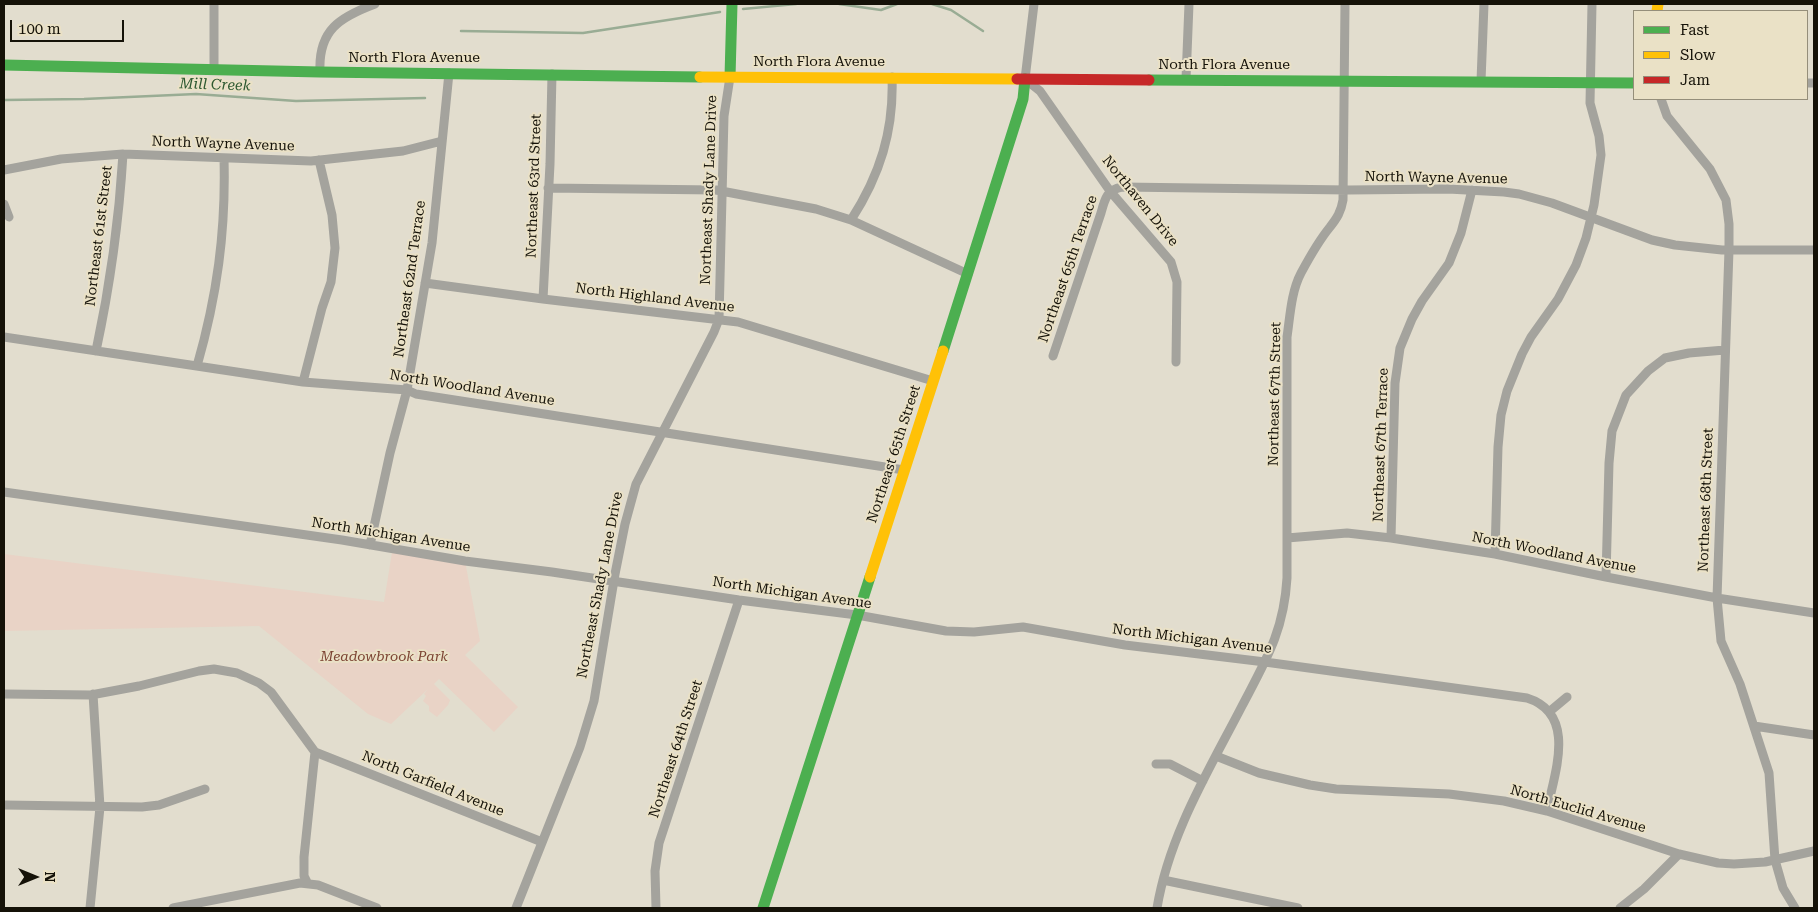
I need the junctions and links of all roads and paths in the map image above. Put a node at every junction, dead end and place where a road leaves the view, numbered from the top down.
1 (214, 4) edge
2 (376, 4) edge
3 (732, 4) edge
4 (1034, 4) edge
5 (1189, 4) edge
6 (1345, 4) edge
7 (1484, 4) edge
8 (1592, 4) edge
9 (4, 65) edge
10 (214, 70) junction
11 (320, 72) junction
12 (449, 73) junction
13 (552, 74) junction
14 (730, 77) junction
15 (892, 77) junction
16 (1025, 79) junction
17 (1186, 79) junction
18 (1343, 80) junction
19 (1481, 81) junction
20 (1590, 82) junction
21 (1633, 83) edge
22 (1661, 100) edge
23 (442, 141) junction
24 (123, 154) junction
25 (224, 158) junction
26 (319, 160) junction
27 (4, 170) edge
28 (548, 188) junction
29 (722, 190) junction
30 (1342, 190) junction
31 (1472, 190) junction
32 (1110, 191) junction
33 (4, 204) edge
34 (9, 217) dead end
35 (1591, 218) junction
36 (851, 220) junction
37 (1729, 250) junction
38 (1814, 250) edge
39 (968, 274) junction
40 (425, 283) junction
41 (543, 299) junction
42 (719, 319) junction
43 (4, 337) edge
44 (1726, 350) junction
45 (96, 351) junction
46 (1053, 356) dead end
47 (1176, 362) dead end
48 (197, 366) junction
49 (933, 381) junction
50 (303, 382) junction
51 (407, 390) junction
52 (662, 433) junction
53 (904, 470) junction
54 (4, 492) edge
55 (1287, 538) junction
56 (1391, 538) junction
57 (370, 545) junction
58 (1495, 554) junction
59 (1606, 577) junction
60 (614, 580) junction
61 (1717, 598) junction
62 (739, 600) junction
63 (1814, 613) edge
64 (858, 615) junction
65 (1265, 662) junction
66 (4, 694) edge
67 (94, 694) junction
68 (1568, 697) dead end
69 (1549, 712) junction
70 (1754, 726) junction
71 (1814, 735) edge
72 (315, 752) junction
73 (1216, 756) junction
74 (1156, 764) dead end
75 (1203, 780) junction
76 (205, 788) dead end
77 (4, 805) edge
78 (100, 807) junction
79 (1547, 811) junction
80 (542, 842) junction
81 (1814, 851) edge
82 (1680, 854) junction
83 (1775, 860) junction
84 (1163, 880) junction
85 (308, 884) junction
86 (90, 908) edge
87 (173, 908) edge
88 (377, 908) edge
89 (516, 908) edge
90 (656, 908) edge
91 (763, 908) edge
92 (1157, 908) edge
93 (1298, 908) edge
94 (1620, 908) edge
95 (1795, 908) edge

1 - 10 street
2 - 11 street
3 - 14 street, Northeast Shady Lane Drive
4 - 16 street, Northeast 65th Street
5 - 17 street
6 - 18 street, Northeast 67th Street
7 - 19 street
8 - 20 street
9 - 10 street, North Flora Avenue
10 - 11 street, North Flora Avenue
11 - 12 street, North Flora Avenue
12 - 13 street, North Flora Avenue
12 - 23 street, Northeast 62nd Terrace
13 - 14 street, North Flora Avenue
13 - 28 street, Northeast 63rd Street
14 - 15 street, North Flora Avenue
14 - 29 street, Northeast Shady Lane Drive
15 - 16 street, North Flora Avenue
15 - 36 street
16 - 17 street, North Flora Avenue
16 - 32 street, Northaven Drive
16 - 39 street, Northeast 65th Street
17 - 18 street, North Flora Avenue
18 - 19 street, North Flora Avenue
18 - 30 street, Northeast 67th Street
19 - 20 street, North Flora Avenue
20 - 21 street, North Flora Avenue
20 - 35 street
22 - 37 street, Northeast 68th Street
23 - 26 street, North Wayne Avenue
23 - 40 street, Northeast 62nd Terrace
24 - 25 street, North Wayne Avenue
24 - 27 street, North Wayne Avenue
24 - 45 street, Northeast 61st Street
25 - 26 street, North Wayne Avenue
25 - 48 street
26 - 50 street
28 - 29 street
28 - 41 street, Northeast 63rd Street
29 - 36 street
29 - 42 street, Northeast Shady Lane Drive
30 - 31 street, North Wayne Avenue
30 - 32 street, North Wayne Avenue
30 - 55 street, Northeast 67th Street
31 - 35 street, North Wayne Avenue
31 - 56 street, Northeast 67th Terrace
32 - 46 street, Northeast 65th Terrace
32 - 47 street, Northaven Drive
33 - 34 street
35 - 37 street, North Wayne Avenue
35 - 58 street
36 - 39 street
37 - 38 street, North Wayne Avenue
37 - 44 street, Northeast 68th Street
39 - 49 street, Northeast 65th Street
40 - 41 street, North Highland Avenue
40 - 51 street, Northeast 62nd Terrace
41 - 42 street, North Highland Avenue
42 - 49 street, North Highland Avenue
42 - 52 street, Northeast Shady Lane Drive
43 - 45 street, North Woodland Avenue
44 - 59 street
44 - 61 street, Northeast 68th Street
45 - 48 street, North Woodland Avenue
48 - 50 street, North Woodland Avenue
49 - 53 street, Northeast 65th Street
50 - 51 street, North Woodland Avenue
51 - 52 street, North Woodland Avenue
51 - 57 street, Northeast 62nd Terrace
52 - 53 street, North Woodland Avenue
52 - 60 street, Northeast Shady Lane Drive
53 - 64 street, Northeast 65th Street
54 - 57 street, North Michigan Avenue
55 - 56 street, North Woodland Avenue
55 - 65 street, Northeast 67th Street
56 - 58 street, North Woodland Avenue
57 - 60 street, North Michigan Avenue
58 - 59 street, North Woodland Avenue
59 - 61 street, North Woodland Avenue
60 - 62 street, North Michigan Avenue
60 - 80 street, Northeast Shady Lane Drive
61 - 63 street, North Woodland Avenue
61 - 70 street, Northeast 68th Street
62 - 64 street, North Michigan Avenue
62 - 90 street, Northeast 64th Street
64 - 65 street, North Michigan Avenue
64 - 91 street, Northeast 65th Street
65 - 69 street, North Michigan Avenue
65 - 73 street, Northeast 67th Street
66 - 67 street
67 - 72 street
67 - 78 street
68 - 69 street
69 - 79 street
70 - 71 street
70 - 83 street, Northeast 68th Street
72 - 80 street, North Garfield Avenue
72 - 85 street
73 - 75 street, Northeast 67th Street
73 - 79 street, North Euclid Avenue
74 - 75 street
75 - 84 street, Northeast 67th Street
76 - 78 street
77 - 78 street
78 - 86 street
79 - 82 street, North Euclid Avenue
80 - 89 street, Northeast Shady Lane Drive
81 - 83 street, North Euclid Avenue
82 - 83 street, North Euclid Avenue
82 - 94 street
83 - 95 street, Northeast 68th Street
84 - 92 street, Northeast 67th Street
84 - 93 street
85 - 87 street
85 - 88 street

